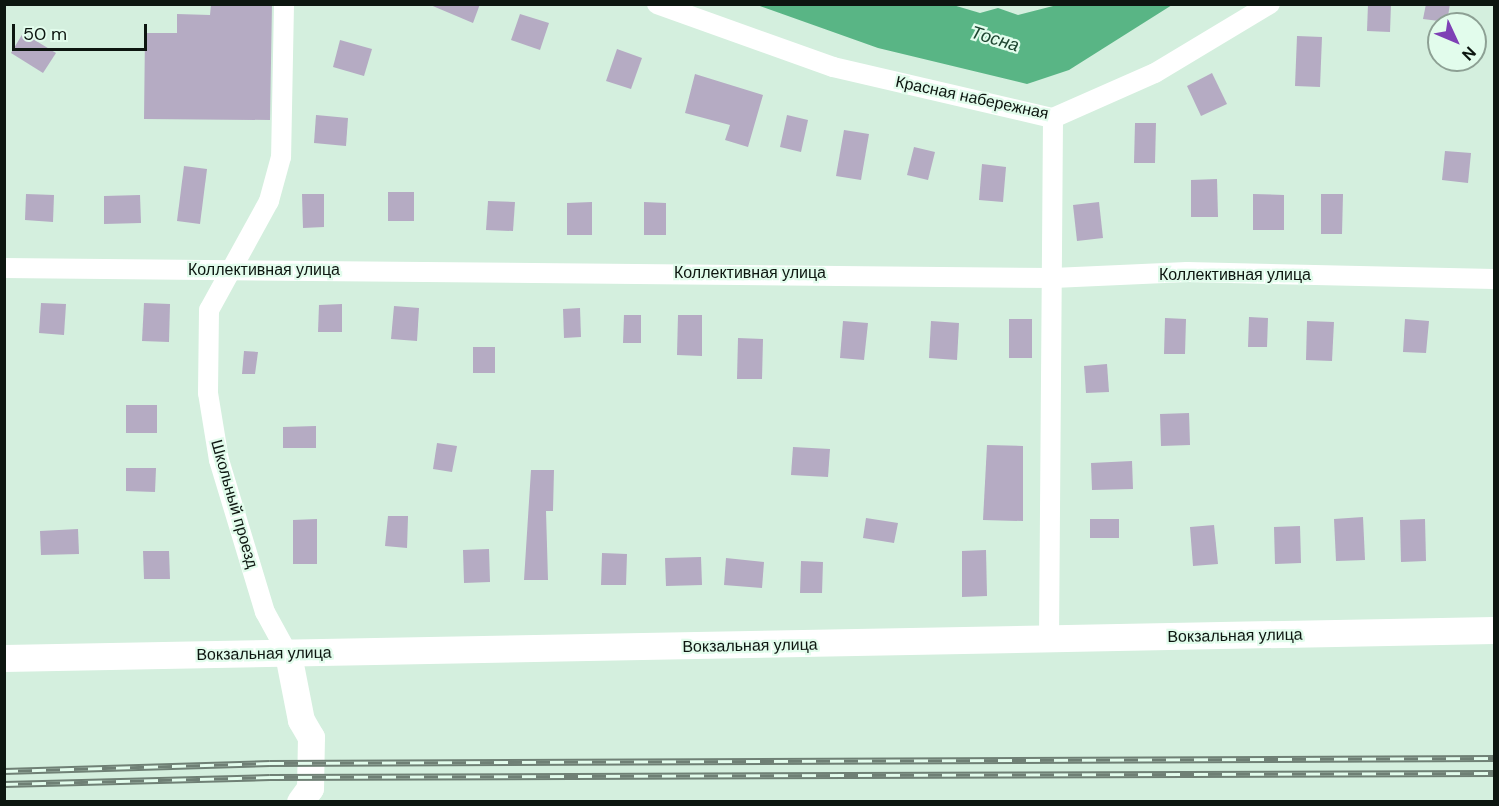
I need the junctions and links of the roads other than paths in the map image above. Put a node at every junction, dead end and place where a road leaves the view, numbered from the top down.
1 (284, 4) edge
2 (657, 4) edge
3 (1270, 4) edge
4 (1053, 118) junction
5 (4, 268) edge
6 (232, 270) junction
7 (1053, 278) junction
8 (1494, 279) edge
9 (1494, 630) edge
10 (1049, 640) junction
11 (288, 654) junction
12 (4, 658) edge
13 (299, 801) edge

1 - 6 street, Школьный проезд
2 - 4 street, Красная набережная
3 - 4 street, Красная набережная
4 - 7 street
5 - 6 street, Коллективная улица
6 - 7 street, Коллективная улица
6 - 11 street, Школьный проезд
7 - 8 street, Коллективная улица
7 - 10 street
9 - 10 street, Вокзальная улица
10 - 11 street, Вокзальная улица
11 - 12 street, Вокзальная улица
11 - 13 street

